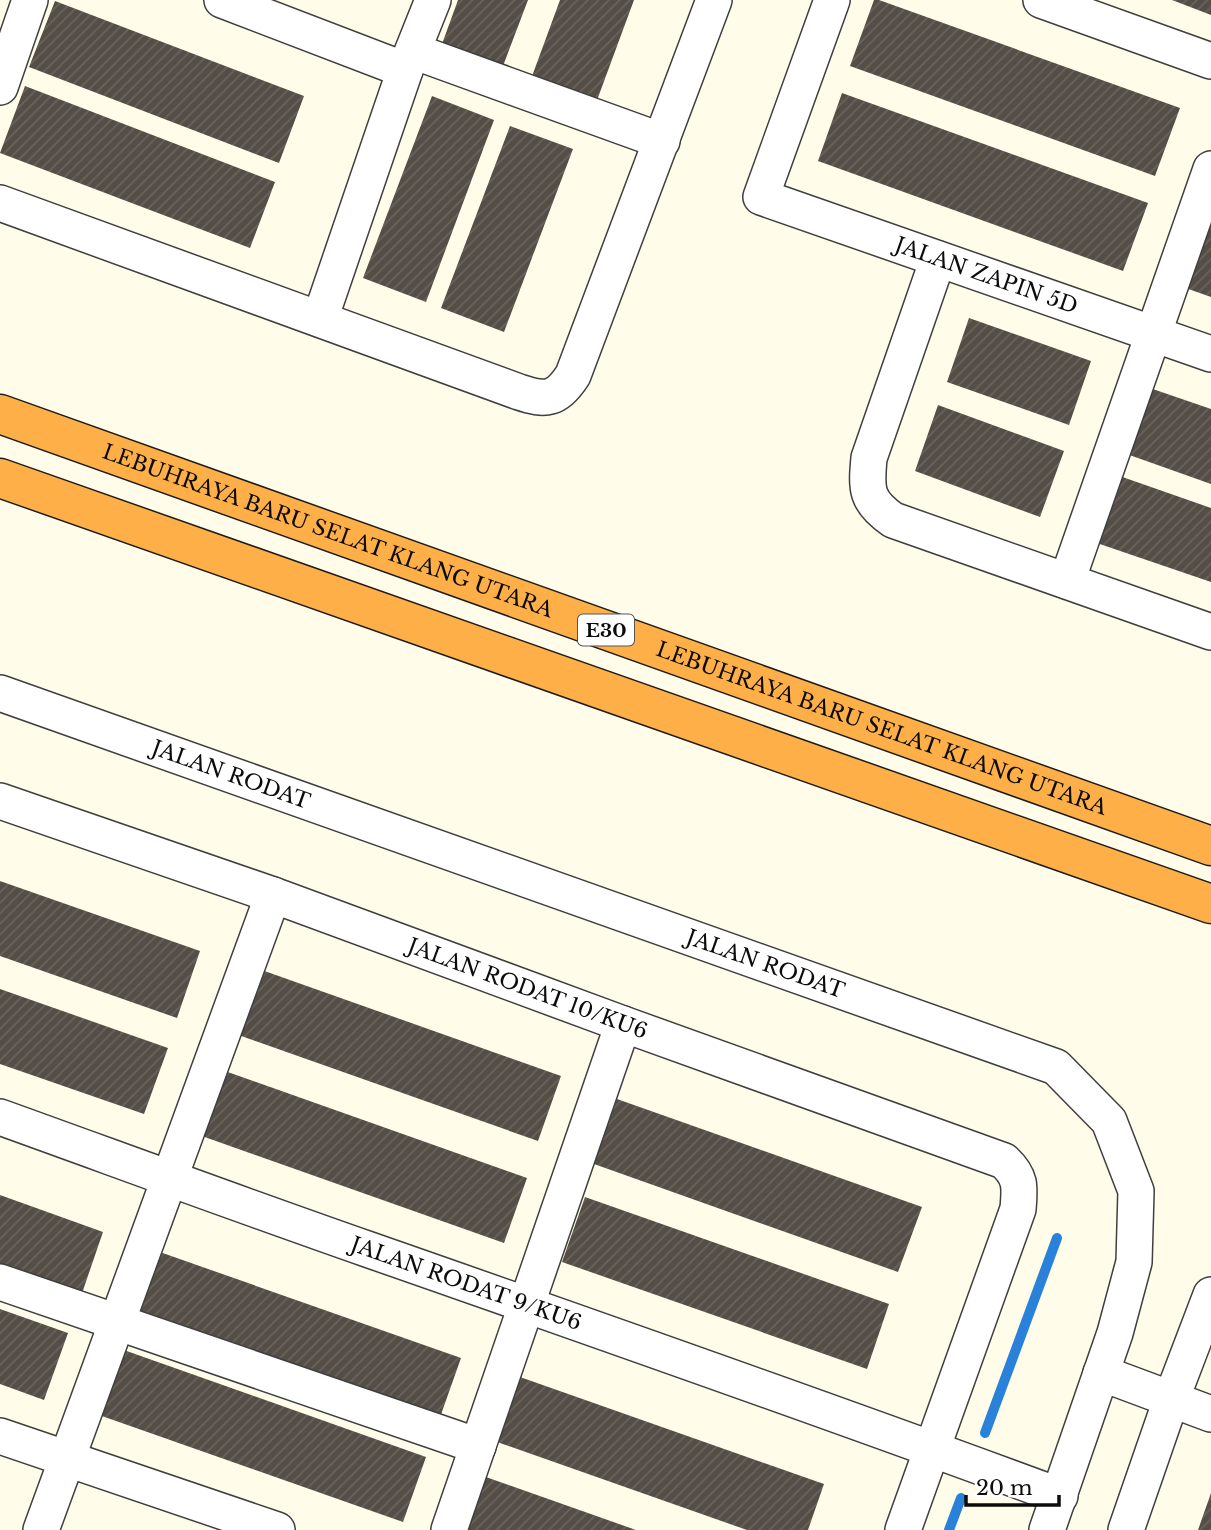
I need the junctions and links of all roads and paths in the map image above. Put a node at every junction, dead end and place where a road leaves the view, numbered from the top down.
1 (30, 0) edge
2 (222, 0) edge
3 (433, 0) edge
4 (715, 0) edge
5 (832, 0) edge
6 (1041, 0) edge
7 (409, 60) junction
8 (1211, 61) edge
9 (0, 87) edge
10 (662, 141) junction
11 (1211, 169) edge
12 (0, 203) edge
13 (938, 259) junction
14 (320, 319) junction
15 (1153, 334) junction
16 (1211, 354) edge
17 (0, 414) edge
18 (0, 478) edge
19 (1067, 581) junction
20 (1211, 632) edge
21 (0, 692) edge
22 (0, 801) edge
23 (1211, 846) edge
24 (273, 895) junction
25 (1211, 904) edge
26 (623, 1024) junction
27 (0, 1117) edge
28 (170, 1177) junction
29 (0, 1282) edge
30 (1211, 1294) edge
31 (526, 1303) junction
32 (117, 1323) junction
33 (1101, 1373) junction
34 (1171, 1400) junction
35 (1211, 1414) edge
36 (0, 1436) edge
37 (478, 1446) junction
38 (933, 1449) junction
39 (66, 1460) junction
40 (1060, 1496) junction
41 (41, 1530) edge
42 (277, 1530) edge
43 (449, 1530) edge
44 (903, 1530) edge
45 (1047, 1530) edge
46 (1126, 1530) edge

1 - 9 street
2 - 7 street
3 - 7 street
4 - 10 street
5 - 13 street, JALAN ZAPIN 5D
6 - 8 street
7 - 10 street
7 - 14 street
10 - 14 street
11 - 15 street
12 - 14 street
13 - 15 street, JALAN ZAPIN 5D
13 - 19 street
15 - 16 street, JALAN ZAPIN 5D
15 - 19 street
17 - 23 highway, LEBUHRAYA BARU SELAT KLANG UTARA / E30
18 - 25 highway
19 - 20 street
21 - 33 street, JALAN RODAT
22 - 24 street, JALAN RODAT 10/KU6
24 - 26 street, JALAN RODAT 10/KU6
24 - 28 street
26 - 31 street
26 - 38 street, JALAN RODAT 10/KU6
27 - 28 street, JALAN RODAT 9/KU6
28 - 31 street, JALAN RODAT 9/KU6
28 - 32 street
29 - 32 street
30 - 34 street
31 - 37 street
31 - 38 street, JALAN RODAT 9/KU6
32 - 37 street
32 - 39 street
33 - 34 street
33 - 40 street, JALAN RODAT
34 - 35 street
34 - 46 street
36 - 39 street
37 - 43 street
38 - 40 street, JALAN RODAT 9/KU6
38 - 44 street
39 - 41 street
39 - 42 street
40 - 45 street, JALAN RODAT

